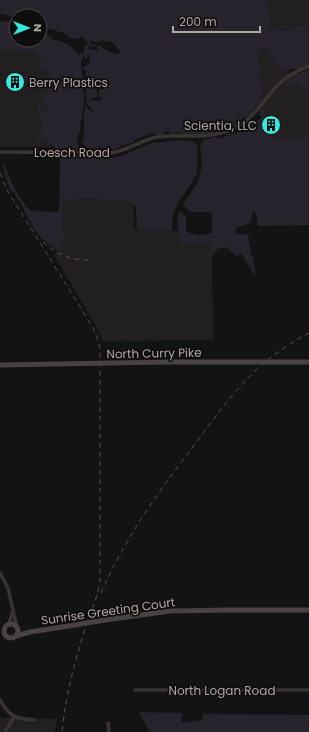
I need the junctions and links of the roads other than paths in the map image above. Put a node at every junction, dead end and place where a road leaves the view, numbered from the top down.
1 (309, 66) edge
2 (0, 152) edge
3 (309, 362) edge
4 (0, 365) edge
5 (0, 573) edge
6 (12, 610) junction
7 (309, 610) edge
8 (18, 628) junction
9 (4, 630) edge
10 (30, 632) junction
11 (16, 636) junction
12 (135, 690) dead end
13 (309, 690) edge
14 (0, 700) edge
15 (14, 717) junction
16 (34, 720) dead end
17 (108, 723) dead end
18 (5, 732) edge
19 (109, 732) edge

1 - 2 street, Loesch Road
3 - 4 street, North Curry Pike
5 - 6 street
6 - 8 street
6 - 9 street
7 - 10 street, Sunrise Greeting Court, bridge
8 - 9 street
8 - 10 street, Sunrise Greeting Court
8 - 11 street
9 - 11 street
10 - 11 street, Sunrise Greeting Court
12 - 13 street, North Logan Road
14 - 15 street
15 - 16 street
15 - 18 street
17 - 19 street

